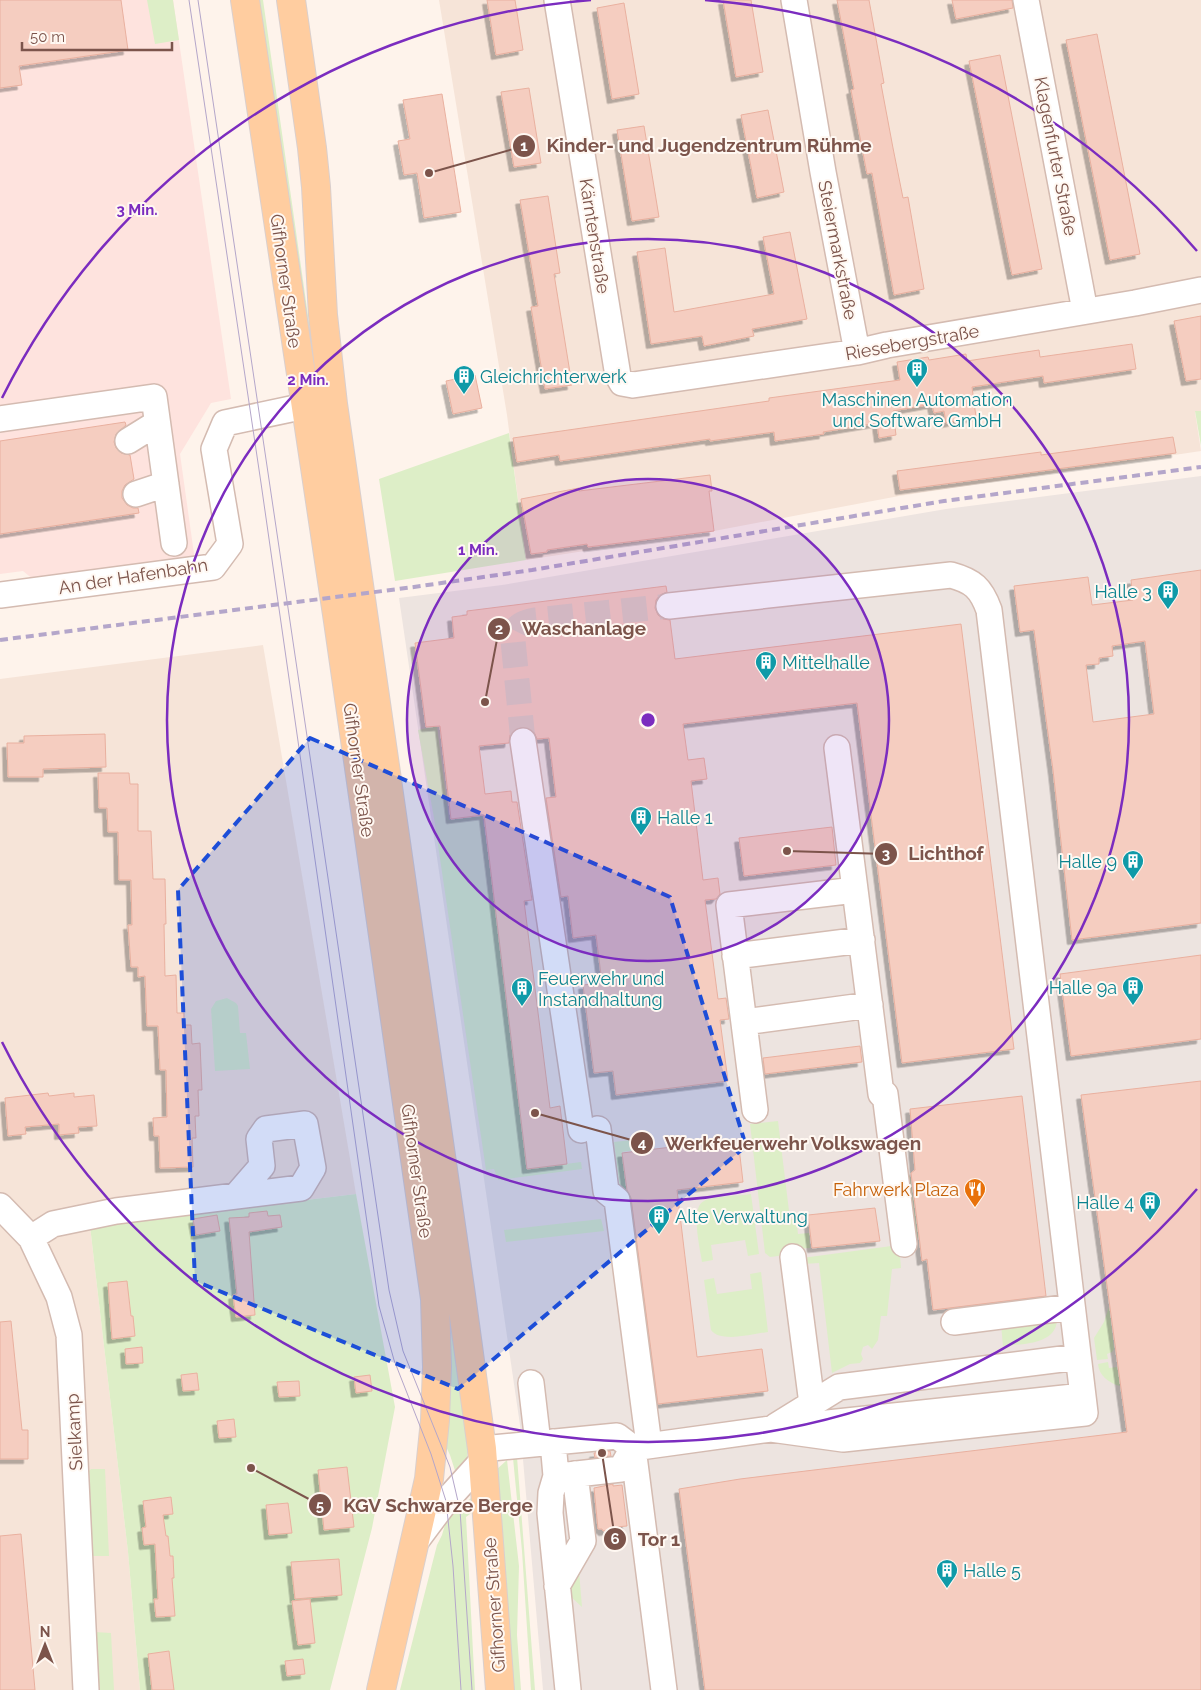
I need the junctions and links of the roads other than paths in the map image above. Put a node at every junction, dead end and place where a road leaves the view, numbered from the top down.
1 (245, 0) edge
2 (291, 0) edge
3 (557, 0) edge
4 (794, 0) edge
5 (1026, 0) edge
6 (1201, 290) edge
7 (1085, 311) junction
8 (857, 352) junction
9 (622, 383) joint
10 (305, 406) junction
11 (0, 419) edge
12 (157, 423) junction
13 (128, 441) dead end
14 (166, 484) junction
15 (136, 494) dead end
16 (174, 543) dead end
17 (0, 595) edge
18 (669, 606) tunnel mouth
19 (523, 741) tunnel mouth
20 (838, 748) dead end
21 (855, 890) junction
22 (862, 940) junction
23 (735, 956) junction
24 (870, 1006) junction
25 (744, 1022) junction
26 (755, 1110) dead end
27 (236, 1196) dead end
28 (0, 1206) edge
29 (32, 1238) junction
30 (904, 1244) dead end
31 (793, 1257) dead end
32 (1072, 1307) junction
33 (954, 1322) dead end
34 (1078, 1357) junction
35 (531, 1382) dead end
36 (812, 1404) junction
37 (1084, 1404) junction
38 (771, 1429) junction
39 (545, 1443) junction
40 (641, 1447) junction
41 (482, 1454) junction
42 (566, 1475) junction
43 (416, 1542) junction
44 (84, 1632) junction
45 (76, 1690) edge
46 (86, 1690) edge
47 (381, 1690) edge
48 (500, 1690) edge
49 (568, 1690) edge
50 (664, 1690) edge

1 - 10 main road, Gifhorner Straße
2 - 41 main road, Gifhorner Straße
3 - 9 street, Kärntenstraße
4 - 8 street, Steiermarkstraße
5 - 7 street, Klagenfurter Straße
6 - 7 street, Riesebergstraße
7 - 8 street, Riesebergstraße
8 - 9 street, Riesebergstraße
10 - 17 street, An der Hafenbahn
10 - 43 main road, Gifhorner Straße
11 - 12 street
12 - 13 street
12 - 14 street
14 - 15 street
14 - 16 street
18 - 32 street
19 - 40 street
20 - 21 street
21 - 22 street
21 - 23 street
22 - 23 street
22 - 24 street
23 - 25 street
24 - 25 street
24 - 30 street
25 - 26 street
27 - 29 street
28 - 29 street, Sielkamp
29 - 44 street, Sielkamp
31 - 36 street
32 - 33 street
32 - 34 street
34 - 36 street
34 - 37 street
35 - 39 street
36 - 38 street
37 - 38 street
37 - 38 street
38 - 40 street
39 - 40 street
39 - 41 street
39 - 42 street
40 - 42 street
40 - 50 street
41 - 43 street, Gifhorner Straße
41 - 48 main road, Gifhorner Straße
42 - 49 street
43 - 47 main road, Gifhorner Straße
44 - 45 street, Sielkamp
44 - 46 street, Sielkamp

